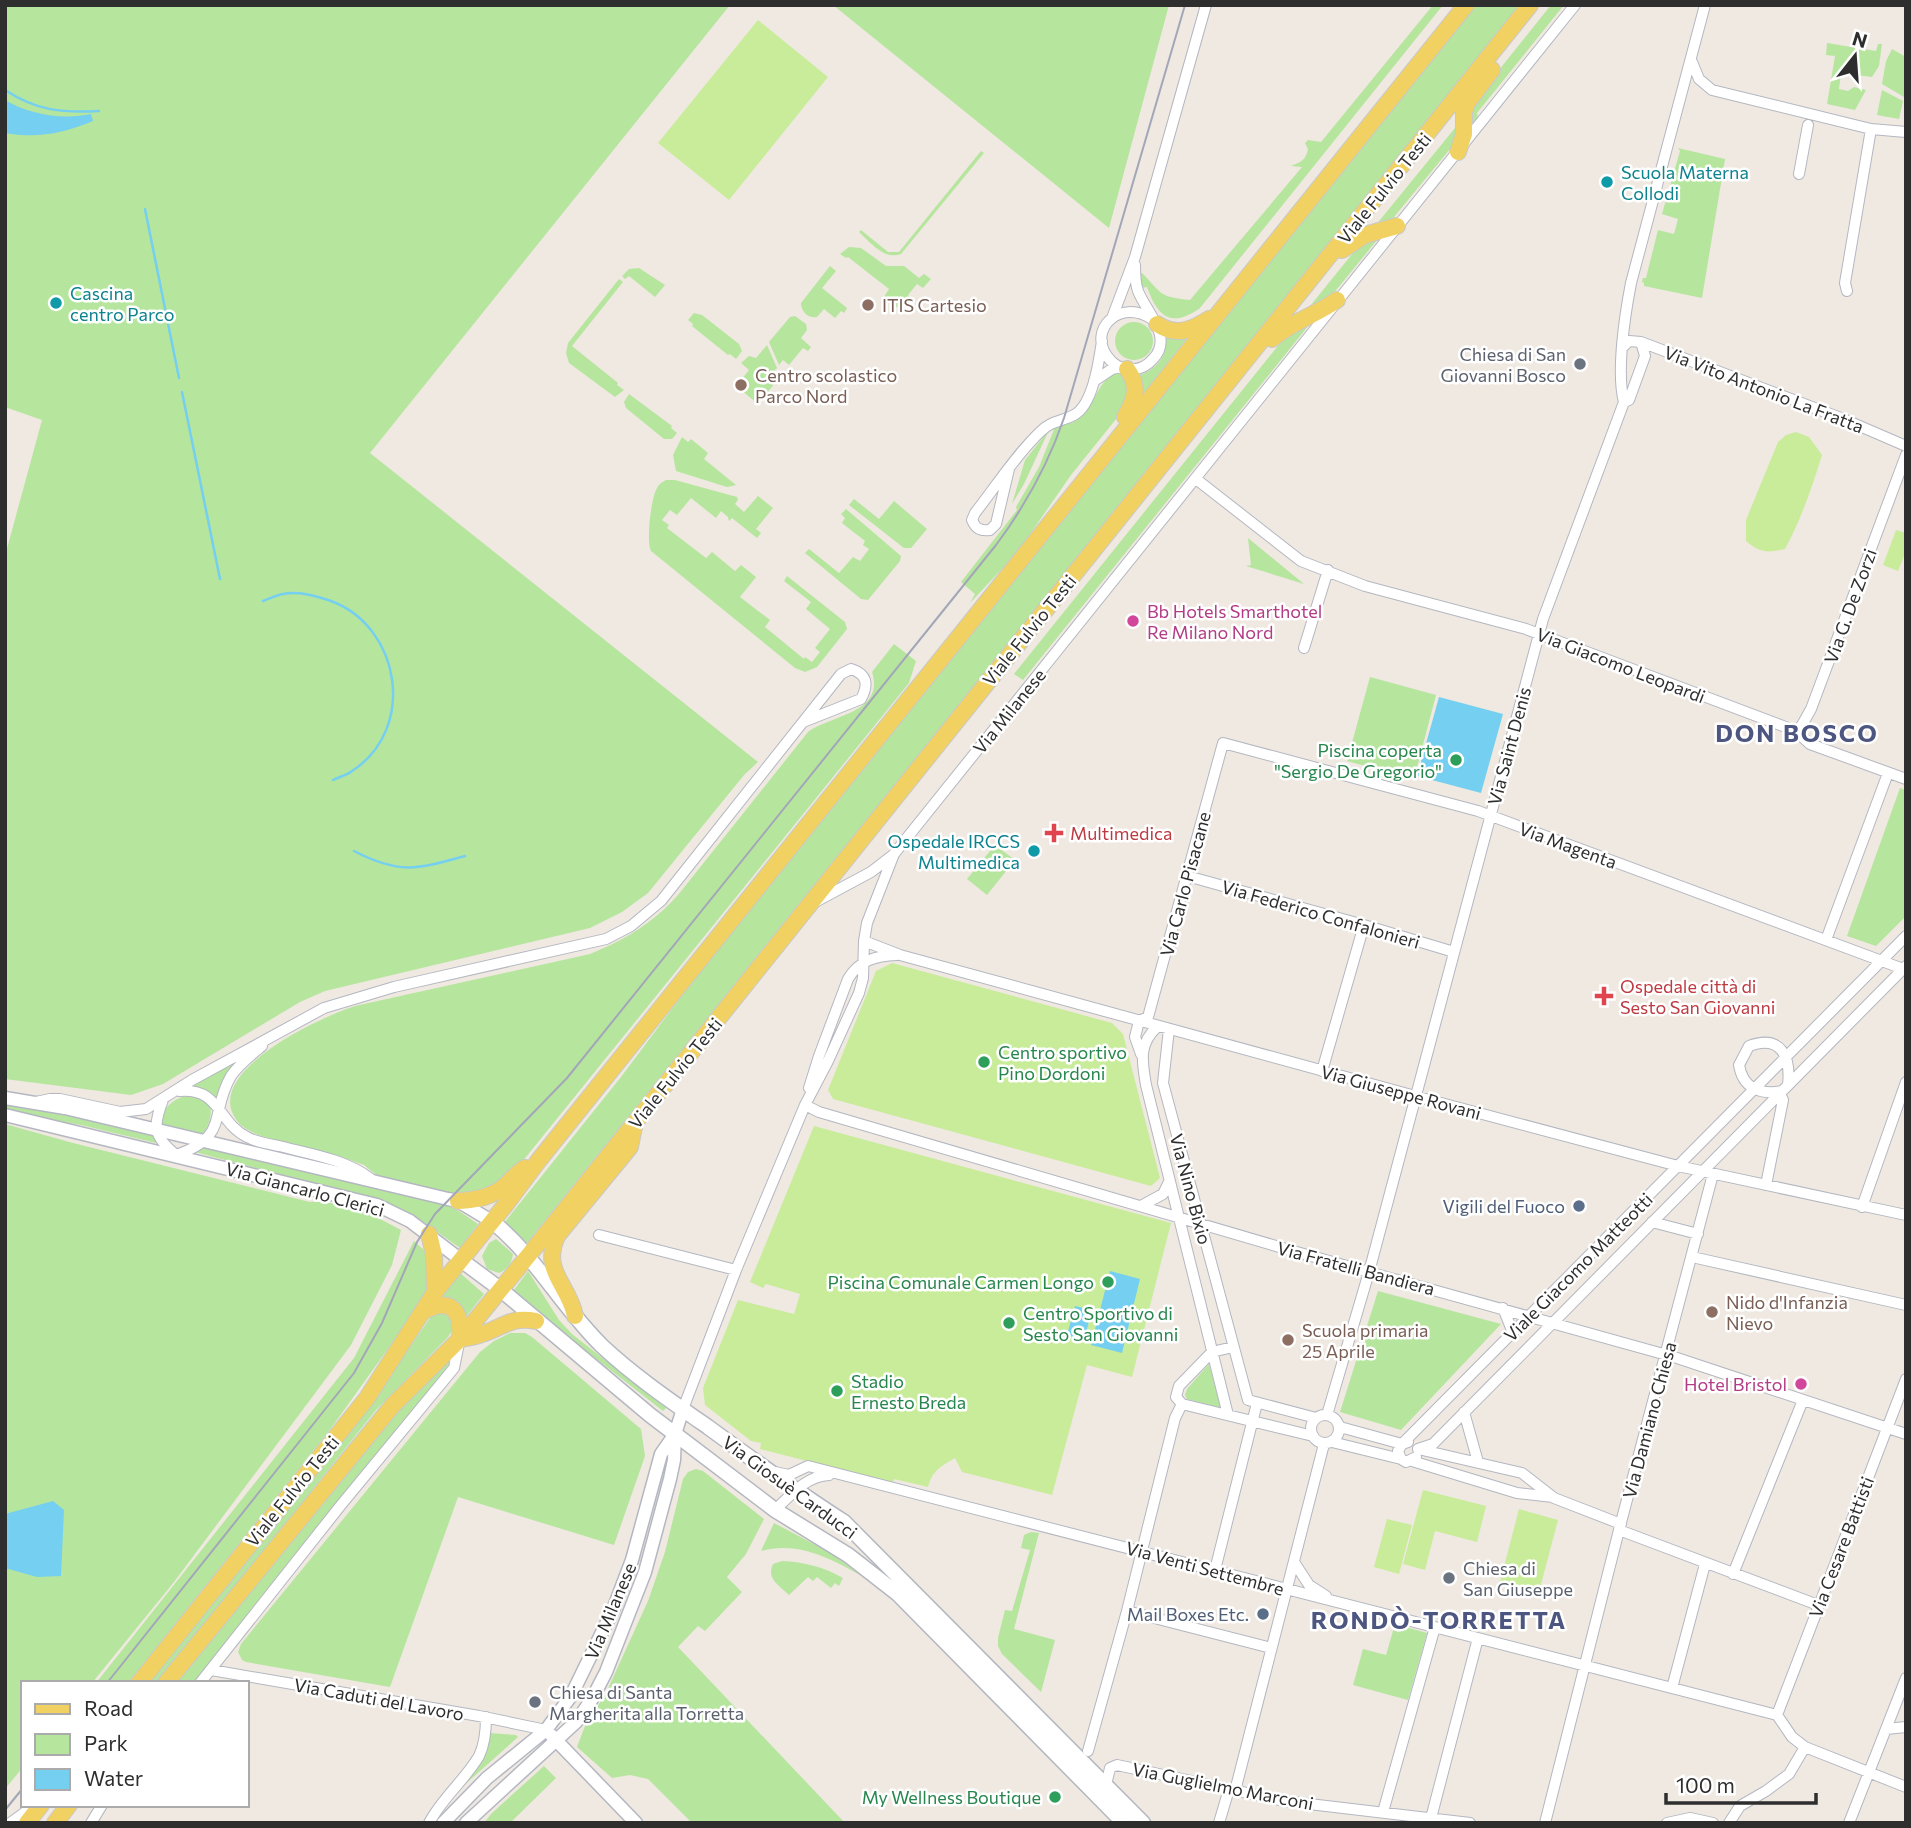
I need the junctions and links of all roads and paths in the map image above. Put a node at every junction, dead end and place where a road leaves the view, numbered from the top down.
1 (1206, 5) edge
2 (1466, 5) edge
3 (1530, 5) edge
4 (1575, 5) edge
5 (1705, 5) edge
6 (1517, 22) junction
7 (1692, 62) junction
8 (1808, 125) dead end
9 (1871, 129) junction
10 (1906, 132) edge
11 (1458, 152) junction
12 (1799, 174) dead end
13 (1397, 226) junction
14 (1135, 257) junction
15 (1316, 273) junction
16 (1847, 291) dead end
17 (1337, 300) junction
18 (1220, 312) junction
19 (1112, 318) junction
20 (1155, 322) junction
21 (1102, 341) junction
22 (1641, 342) junction
23 (1622, 348) junction
24 (1241, 366) junction
25 (1124, 368) junction
26 (1094, 381) junction
27 (1624, 401) junction
28 (1906, 446) edge
29 (1906, 456) edge
30 (1009, 469) junction
31 (1902, 475) edge
32 (1196, 479) junction
33 (1067, 501) junction
34 (1324, 569) junction
35 (1539, 634) junction
36 (1304, 648) dead end
37 (803, 722) junction
38 (1796, 732) junction
39 (1223, 743) joint
40 (1888, 773) junction
41 (1906, 779) edge
42 (1491, 816) junction
43 (894, 854) junction
44 (1187, 876) junction
45 (807, 907) junction
46 (1364, 925) junction
47 (1906, 936) edge
48 (1826, 940) junction
49 (864, 941) junction
50 (1454, 952) junction
51 (900, 955) junction
52 (1881, 961) junction
53 (862, 963) junction
54 (1905, 968) edge
55 (1139, 1021) junction
56 (1158, 1026) junction
57 (1170, 1029) junction
58 (276, 1034) junction
59 (1141, 1054) junction
60 (1787, 1055) junction
61 (1322, 1071) junction
62 (1906, 1082) edge
63 (1163, 1083) junction
64 (1146, 1085) junction
65 (1754, 1090) junction
66 (1784, 1090) junction
67 (176, 1092) junction
68 (1415, 1097) junction
69 (5, 1098) edge
70 (163, 1100) junction
71 (31, 1103) junction
72 (804, 1105) junction
73 (221, 1110) junction
74 (5, 1115) edge
75 (636, 1122) junction
76 (156, 1129) junction
77 (205, 1142) junction
78 (176, 1155) junction
79 (539, 1160) junction
80 (1678, 1166) junction
81 (1701, 1172) junction
82 (1713, 1174) junction
83 (1169, 1181) junction
84 (377, 1183) junction
85 (1766, 1185) junction
86 (458, 1201) junction
87 (1141, 1206) junction
88 (1862, 1207) junction
89 (1906, 1215) edge
90 (1178, 1217) junction
91 (493, 1222) junction
92 (1652, 1222) junction
93 (1199, 1223) junction
94 (429, 1234) junction
95 (1698, 1234) junction
96 (599, 1235) dead end
97 (528, 1256) junction
98 (1692, 1257) junction
99 (461, 1260) junction
100 (736, 1270) junction
101 (1369, 1272) junction
102 (500, 1289) junction
103 (435, 1292) junction
104 (1906, 1305) edge
105 (1503, 1308) junction
106 (424, 1311) junction
107 (575, 1316) junction
108 (1531, 1316) junction
109 (536, 1321) junction
110 (1553, 1322) junction
111 (1513, 1333) junction
112 (460, 1339) junction
113 (1233, 1347) junction
114 (1212, 1352) junction
115 (1666, 1355) junction
116 (1906, 1379) edge
117 (1803, 1399) junction
118 (1252, 1401) junction
119 (1182, 1404) junction
120 (683, 1409) junction
121 (1464, 1412) junction
122 (1228, 1415) junction
123 (1327, 1415) junction
124 (1316, 1418) junction
125 (1253, 1421) junction
126 (1340, 1427) junction
127 (1888, 1428) junction
128 (675, 1434) junction
129 (1906, 1434) edge
130 (1312, 1436) junction
131 (1328, 1443) junction
132 (1402, 1444) junction
133 (1418, 1449) junction
134 (1406, 1460) junction
135 (1478, 1462) junction
136 (764, 1468) junction
137 (837, 1474) junction
138 (795, 1491) junction
139 (1554, 1497) junction
140 (775, 1510) junction
141 (1620, 1527) junction
142 (1143, 1551) junction
143 (1294, 1562) junction
144 (1705, 1564) junction
145 (1215, 1570) junction
146 (1733, 1574) junction
147 (1286, 1590) junction
148 (1335, 1602) junction
149 (1818, 1605) junction
150 (1128, 1611) junction
151 (1434, 1627) junction
152 (1478, 1638) junction
153 (1271, 1648) junction
154 (1586, 1666) junction
155 (211, 1670) junction
156 (1906, 1678) edge
157 (141, 1681) edge
158 (168, 1681) edge
159 (202, 1681) edge
160 (1672, 1688) junction
161 (1777, 1715) junction
162 (486, 1717) junction
163 (1906, 1727) edge
164 (1886, 1729) junction
165 (546, 1730) junction
166 (557, 1740) junction
167 (1805, 1747) junction
168 (1088, 1751) dead end
169 (1869, 1771) junction
170 (1106, 1780) junction
171 (1906, 1787) edge
172 (1232, 1790) junction
173 (32, 1807) edge
174 (39, 1807) edge
175 (67, 1807) edge
176 (101, 1807) edge
177 (1383, 1812) junction
178 (1431, 1820) edge
179 (10, 1823) edge
180 (27, 1823) edge
181 (55, 1823) edge
182 (91, 1823) edge
183 (429, 1823) edge
184 (443, 1823) edge
185 (466, 1823) edge
186 (636, 1823) edge
187 (1124, 1823) edge
188 (1143, 1823) edge
189 (1219, 1823) edge
190 (1470, 1823) edge
191 (1545, 1823) edge
192 (1667, 1823) edge
193 (1713, 1823) edge
194 (1729, 1823) edge
195 (1849, 1823) edge

1 - 14 street
2 - 18 main road, Viale Fulvio Testi
3 - 6 main road, Viale Fulvio Testi
4 - 11 street, Viale Fulvio Testi
5 - 7 street
6 - 11 main road
6 - 15 main road, Viale Fulvio Testi
7 - 9 street
7 - 23 street
8 - 12 street
9 - 10 street
9 - 16 street
11 - 13 street, Viale Fulvio Testi
13 - 15 main road
13 - 17 street, Viale Fulvio Testi
14 - 19 street
14 - 20 street
15 - 24 main road, Viale Fulvio Testi
17 - 24 main road
17 - 32 street, Viale Fulvio Testi
18 - 20 main road
18 - 33 main road, Viale Fulvio Testi
19 - 20 street
19 - 21 street
20 - 25 street
21 - 25 street
21 - 26 street
22 - 23 street, Via Vito Antonio La Fratta
22 - 27 street, Via Saint Denis
22 - 28 street, Via Vito Antonio La Fratta
23 - 27 street
24 - 45 main road, Viale Fulvio Testi
25 - 26 street
25 - 33 main road
26 - 30 street
27 - 35 street, Via Saint Denis
29 - 31 street, Via G. De Zorzi
30 - 30 street
31 - 38 street, Via G. De Zorzi
32 - 34 street, Via Giacomo Leopardi
32 - 43 street, Via Milanese
33 - 79 main road, Viale Fulvio Testi
34 - 35 street, Via Giacomo Leopardi
34 - 36 street
35 - 38 street, Via Giacomo Leopardi
35 - 42 street, Via Saint Denis
37 - 37 street
37 - 58 street
38 - 40 street, Via Giacomo Leopardi
39 - 42 street, Via Magenta
39 - 44 street, Via Carlo Pisacane
40 - 41 street, Via Giacomo Leopardi
40 - 48 street
42 - 48 street, Via Magenta
42 - 50 street, Via Saint Denis
43 - 45 street
43 - 49 street, Via Milanese
44 - 46 street, Via Federico Confalonieri
44 - 55 street, Via Carlo Pisacane
45 - 75 main road, Viale Fulvio Testi
46 - 50 street, Via Federico Confalonieri
46 - 61 street
47 - 52 street, Viale Giacomo Matteotti
48 - 52 street, Via Magenta
49 - 51 street, Via Giuseppe Rovani
49 - 53 street, Via Milanese
50 - 68 street, Via Saint Denis
51 - 53 street, Via Giuseppe Rovani
51 - 55 street, Via Giuseppe Rovani
52 - 54 street, Via Magenta
52 - 60 street, Viale Giacomo Matteotti
53 - 72 street, Via Milanese
53 - 72 street, Via Milanese
54 - 66 street, Viale Giacomo Matteotti
55 - 56 street, Via Giuseppe Rovani
55 - 59 street, Via Nino Bixio
56 - 57 street, Via Giuseppe Rovani
56 - 59 street
57 - 61 street, Via Giuseppe Rovani
57 - 63 street, Via Nino Bixio
58 - 67 street
58 - 73 street
59 - 64 street, Via Nino Bixio
60 - 65 street, Viale Giacomo Matteotti
60 - 65 street
60 - 66 street
61 - 68 street, Via Giuseppe Rovani
62 - 88 street
63 - 64 street
63 - 93 street, Via Nino Bixio
64 - 83 street, Via Nino Bixio
65 - 66 street
65 - 80 street, Viale Giacomo Matteotti
66 - 81 street, Viale Giacomo Matteotti
66 - 85 street
67 - 70 street, Via Giancarlo Clerici
67 - 73 street, Via Giancarlo Clerici
68 - 80 street, Via Giuseppe Rovani
68 - 101 street, Via Saint Denis
69 - 71 street, Via Giancarlo Clerici
70 - 71 street, Via Giancarlo Clerici
70 - 76 street
71 - 76 street, Via Giancarlo Clerici
72 - 87 street, Via Fratelli Bandiera
72 - 100 street, Via Milanese
73 - 77 street
73 - 84 street, Via Giancarlo Clerici
74 - 78 street, Via Giancarlo Clerici
75 - 97 main road, Viale Fulvio Testi
75 - 107 main road
76 - 77 street, Via Giancarlo Clerici
76 - 78 street
77 - 78 street
77 - 84 street, Via Giancarlo Clerici
78 - 94 street, Via Giancarlo Clerici
79 - 86 main road
79 - 91 main road, Viale Fulvio Testi
80 - 81 street, Via Giuseppe Rovani
80 - 108 street, Viale Giacomo Matteotti
81 - 82 street, Via Giuseppe Rovani
81 - 92 street, Viale Giacomo Matteotti
82 - 85 street, Via Giuseppe Rovani
82 - 95 street, Via Damiano Chiesa
83 - 87 street, Via Nino Bixio
83 - 90 street, Via Nino Bixio
84 - 86 street, Via Giancarlo Clerici
85 - 88 street, Via Giuseppe Rovani
86 - 91 street, Via Giancarlo Clerici
87 - 90 street, Via Fratelli Bandiera
88 - 89 street, Via Giuseppe Rovani
90 - 93 street, Via Fratelli Bandiera
90 - 114 street, Via Nino Bixio
91 - 97 main road
91 - 99 main road, Viale Fulvio Testi
92 - 95 street, Viale Giacomo Matteotti
92 - 110 street, Viale Giacomo Matteotti
93 - 101 street, Via Fratelli Bandiera
93 - 113 street, Via Nino Bixio
94 - 99 street, Via Giancarlo Clerici
94 - 103 main road
95 - 98 street, Via Damiano Chiesa
96 - 100 street
97 - 102 main road, Viale Fulvio Testi
97 - 107 main road, Via Giosuè Carducci
98 - 104 street
98 - 115 street, Via Damiano Chiesa
99 - 102 main road
99 - 103 main road, Viale Fulvio Testi
100 - 120 street, Via Milanese
101 - 105 street, Via Fratelli Bandiera
101 - 123 street, Via Saint Denis
102 - 109 main road, Via Giosuè Carducci
102 - 112 main road, Viale Fulvio Testi
103 - 106 main road, Viale Fulvio Testi
105 - 108 street, Via Fratelli Bandiera
105 - 111 street
106 - 112 main road
106 - 157 main road, Viale Fulvio Testi
107 - 120 main road, Via Giosuè Carducci
108 - 110 street, Via Fratelli Bandiera
108 - 111 street, Viale Giacomo Matteotti
109 - 112 main road
109 - 128 main road, Via Giosuè Carducci
110 - 115 street, Via Fratelli Bandiera
110 - 121 street, Viale Giacomo Matteotti
111 - 132 street, Viale Giacomo Matteotti
112 - 155 street, Viale Fulvio Testi
112 - 158 main road, Viale Fulvio Testi
113 - 114 street
113 - 118 street, Via Nino Bixio
114 - 119 street
114 - 122 street, Via Nino Bixio
115 - 117 street, Via Fratelli Bandiera
115 - 141 street, Via Damiano Chiesa
116 - 127 street, Via Cesare Battisti
117 - 127 street, Via Fratelli Bandiera
117 - 146 street
118 - 124 street
118 - 125 street
119 - 122 street
119 - 142 street
120 - 128 street, Via Milanese
120 - 136 main road, Via Giosuè Carducci
121 - 133 street, Viale Giacomo Matteotti
121 - 135 street
122 - 125 street
123 - 124 street
123 - 126 street
124 - 130 street
125 - 130 street
125 - 145 street
126 - 131 street
126 - 132 street
127 - 129 street, Via Fratelli Bandiera
127 - 149 street, Via Cesare Battisti
128 - 140 main road, Via Giosuè Carducci
128 - 165 street, Via Milanese
128 - 166 street, Via Milanese
130 - 131 street
131 - 134 street
131 - 143 street
132 - 133 street
132 - 134 street
133 - 134 street
133 - 135 street
134 - 139 street
135 - 139 street
136 - 137 street, Via Venti Settembre
136 - 138 main road, Via Giosuè Carducci
137 - 138 street
137 - 142 street, Via Venti Settembre
138 - 140 street
138 - 170 main road, Via Giosuè Carducci
139 - 141 street
140 - 187 main road, Via Giosuè Carducci
141 - 144 street
141 - 154 street, Via Damiano Chiesa
142 - 145 street, Via Venti Settembre
142 - 150 street
143 - 147 street
143 - 148 street
144 - 146 street
144 - 160 street
145 - 147 street, Via Venti Settembre
146 - 149 street
147 - 148 street, Via Venti Settembre
147 - 153 street
148 - 151 street, Via Venti Settembre
149 - 161 street, Via Cesare Battisti
150 - 153 street
150 - 168 street
151 - 152 street, Via Venti Settembre
151 - 177 street
152 - 154 street, Via Venti Settembre
152 - 178 street
153 - 172 street
154 - 160 street, Via Venti Settembre
154 - 191 street, Via Damiano Chiesa
155 - 159 street, Viale Fulvio Testi
155 - 162 street, Via Caduti del Lavoro
156 - 164 street
160 - 161 street, Via Venti Settembre
161 - 167 street
162 - 165 street, Via Caduti del Lavoro
162 - 183 street
163 - 164 street
164 - 169 street
165 - 166 street
165 - 184 street, Via Milanese
166 - 185 street, Via Milanese
166 - 186 street
167 - 169 street
167 - 194 street
169 - 171 street
169 - 195 street
170 - 172 street, Via Guglielmo Marconi
170 - 188 main road, Via Giosuè Carducci
172 - 177 street, Via Guglielmo Marconi
172 - 189 street
173 - 179 street
174 - 180 main road
175 - 181 main road
176 - 182 street
177 - 178 street, Via Guglielmo Marconi
178 - 190 street, Via Guglielmo Marconi
192 - 193 street

